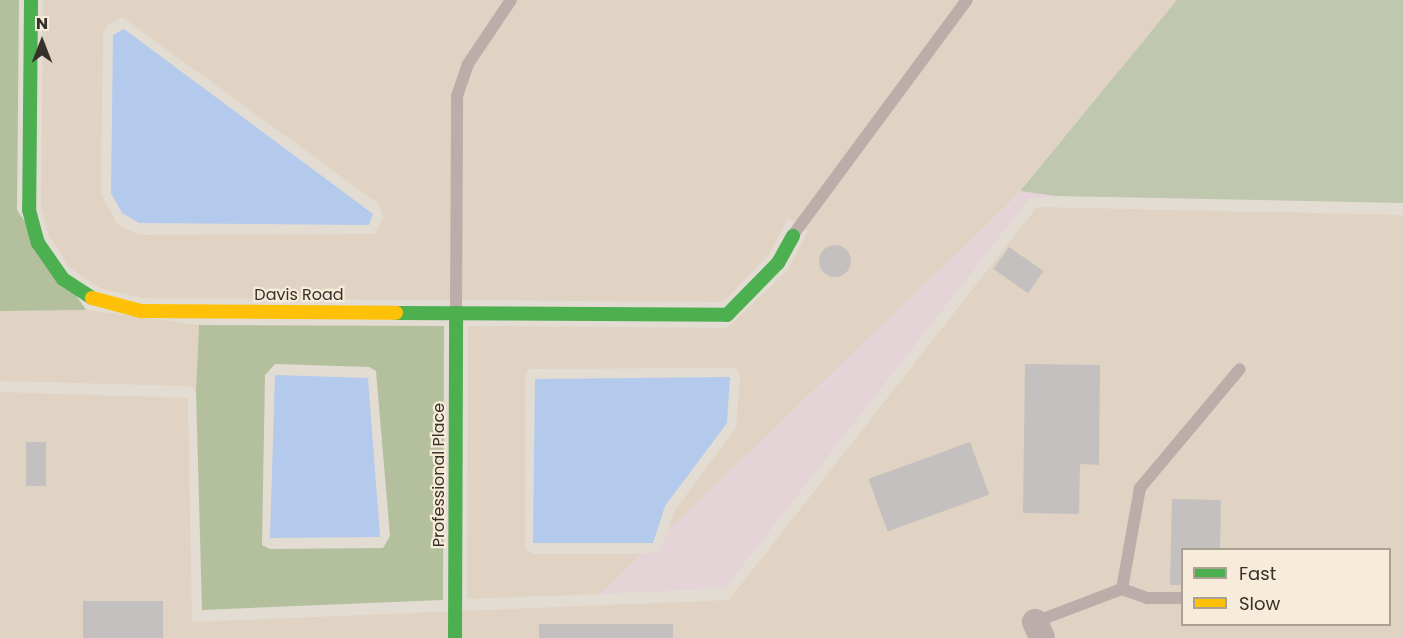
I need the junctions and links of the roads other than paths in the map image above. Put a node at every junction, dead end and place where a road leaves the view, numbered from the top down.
1 (31, 0) edge
2 (511, 0) edge
3 (967, 0) edge
4 (793, 236) joint
5 (456, 313) junction
6 (1240, 369) dead end
7 (1122, 589) junction
8 (1181, 598) edge
9 (1039, 630) edge
10 (455, 638) edge

1 - 5 street, Davis Road
2 - 5 lane
3 - 4 lane
4 - 5 street, Davis Road
5 - 10 street, Professional Place
6 - 7 lane
7 - 8 lane
7 - 9 lane

